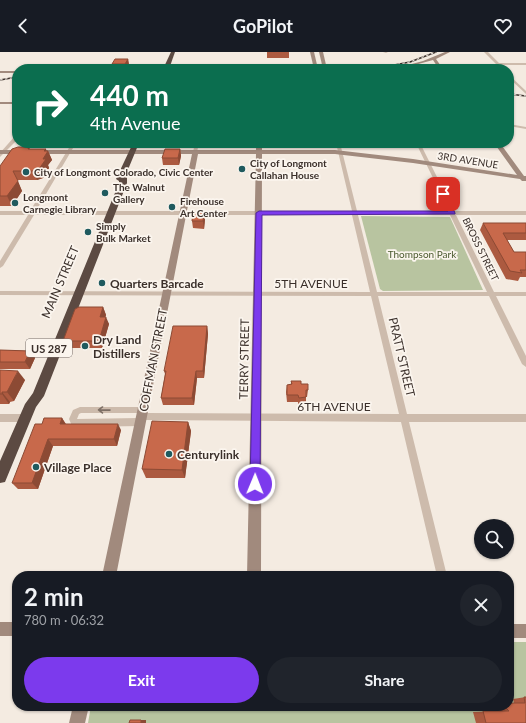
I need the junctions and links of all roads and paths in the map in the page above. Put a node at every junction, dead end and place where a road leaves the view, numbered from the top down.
1 (173, 52) edge
2 (312, 52) edge
3 (318, 52) edge
4 (321, 52) edge
5 (448, 52) edge
6 (486, 52) edge
7 (434, 59) junction
8 (168, 64) edge
9 (315, 64) edge
10 (321, 64) edge
11 (325, 64) edge
12 (415, 64) edge
13 (438, 64) edge
14 (498, 64) joint
15 (526, 64) edge
16 (0, 72) edge
17 (12, 72) edge
18 (514, 81) edge
19 (526, 93) edge
20 (0, 103) edge
21 (12, 103) edge
22 (514, 126) edge
23 (526, 128) edge
24 (12, 142) edge
25 (71, 148) edge
26 (134, 148) edge
27 (196, 148) edge
28 (259, 148) edge
29 (340, 148) edge
30 (420, 148) edge
31 (501, 148) edge
32 (68, 152) junction
33 (132, 152) junction
34 (195, 152) junction
35 (1, 153) edge
36 (341, 153) junction
37 (428, 163) junction
38 (525, 179) edge
39 (0, 213) edge
40 (32, 213) junction
41 (108, 213) junction
42 (183, 213) junction
43 (259, 213) junction
44 (355, 213) junction
45 (452, 213) junction
46 (526, 213) edge
47 (0, 266) edge
48 (0, 293) edge
49 (76, 294) junction
50 (166, 294) junction
51 (258, 294) junction
52 (375, 294) junction
53 (492, 294) junction
54 (526, 294) edge
55 (526, 364) edge
56 (142, 416) junction
57 (256, 417) junction
58 (0, 418) edge
59 (25, 418) junction
60 (404, 418) junction
61 (526, 418) edge
62 (0, 477) edge
63 (110, 571) edge
64 (254, 571) edge
65 (441, 571) edge
66 (0, 629) edge
67 (12, 629) edge
68 (514, 631) edge
69 (526, 631) edge
70 (80, 711) edge
71 (77, 723) edge

1 - 8 highway
2 - 9 street
3 - 10 street
4 - 11 street
5 - 7 street
6 - 14 street
7 - 12 street
7 - 13 street
14 - 15 street
16 - 17 street
18 - 19 street
20 - 21 street
22 - 23 street
24 - 35 street
25 - 32 street
26 - 33 highway, MAIN STREET / US 287
27 - 34 street, COFFMAN STREET
28 - 34 street, 3RD AVENUE
28 - 36 street, 3RD AVENUE
28 - 43 street, TERRY STREET
29 - 36 street, PRATT STREET
30 - 37 street, BROSS STREET
31 - 38 street
32 - 33 street, 3RD AVENUE
32 - 35 street, 3RD AVENUE
32 - 40 street
33 - 34 street, 3RD AVENUE
33 - 41 highway, MAIN STREET / US 287
34 - 42 street, COFFMAN STREET
36 - 37 street, 3RD AVENUE
36 - 44 street, PRATT STREET
37 - 38 street, 3RD AVENUE
37 - 45 street, BROSS STREET
39 - 40 street
40 - 41 street
40 - 47 street
41 - 42 street
41 - 49 highway, MAIN STREET / US 287
42 - 43 street
42 - 50 street, COFFMAN STREET
43 - 44 street
43 - 51 street, TERRY STREET
44 - 45 street
44 - 52 street, PRATT STREET
45 - 46 street
45 - 53 street, BROSS STREET
48 - 49 street, 5TH AVENUE
49 - 50 street, 5TH AVENUE
49 - 59 highway, MAIN STREET / US 287
50 - 51 street, 5TH AVENUE
50 - 56 street, COFFMAN STREET
51 - 52 street, 5TH AVENUE
51 - 57 street, TERRY STREET
52 - 53 street, 5TH AVENUE
52 - 60 street, PRATT STREET
53 - 54 street, 5TH AVENUE
53 - 55 street, BROSS STREET
56 -> 56 street, 6TH AVENUE
56 - 57 street, 6TH AVENUE
56 - 63 street, COFFMAN STREET
57 - 60 street, 6TH AVENUE
57 - 64 street, TERRY STREET
58 - 59 street
59 - 62 highway, MAIN STREET / US 287
60 - 61 street, 6TH AVENUE
60 - 65 street, PRATT STREET
66 - 67 street
68 - 69 street
70 - 71 street

